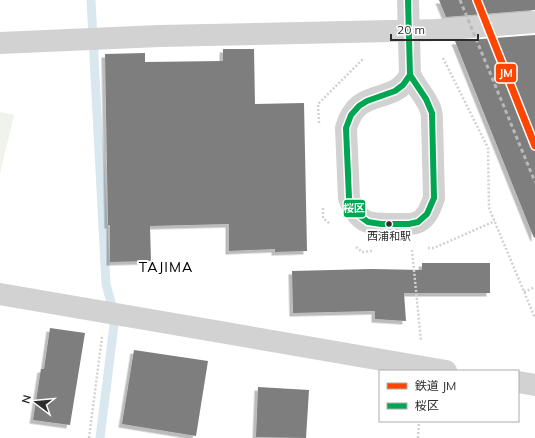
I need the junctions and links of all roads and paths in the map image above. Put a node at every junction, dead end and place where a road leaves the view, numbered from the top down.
1 (408, 0) edge
2 (535, 22) edge
3 (410, 31) junction
4 (0, 44) edge
5 (443, 58) dead end
6 (410, 75) junction
7 (412, 248) dead end
8 (535, 287) edge
9 (524, 292) junction
10 (0, 294) edge
11 (99, 311) junction
12 (535, 318) edge
13 (423, 367) junction
14 (440, 370) edge
15 (519, 382) edge
16 (535, 385) edge
17 (420, 422) edge
18 (88, 438) edge
19 (418, 438) edge

1 - 3 street
2 - 3 street
3 - 4 street
3 - 6 street
5 - 9 path
6 - 6 street
7 - 13 path
8 - 9 path
9 - 12 path
10 - 11 street
11 - 13 street
11 - 18 path
13 - 14 street
15 - 16 street
17 - 19 path

